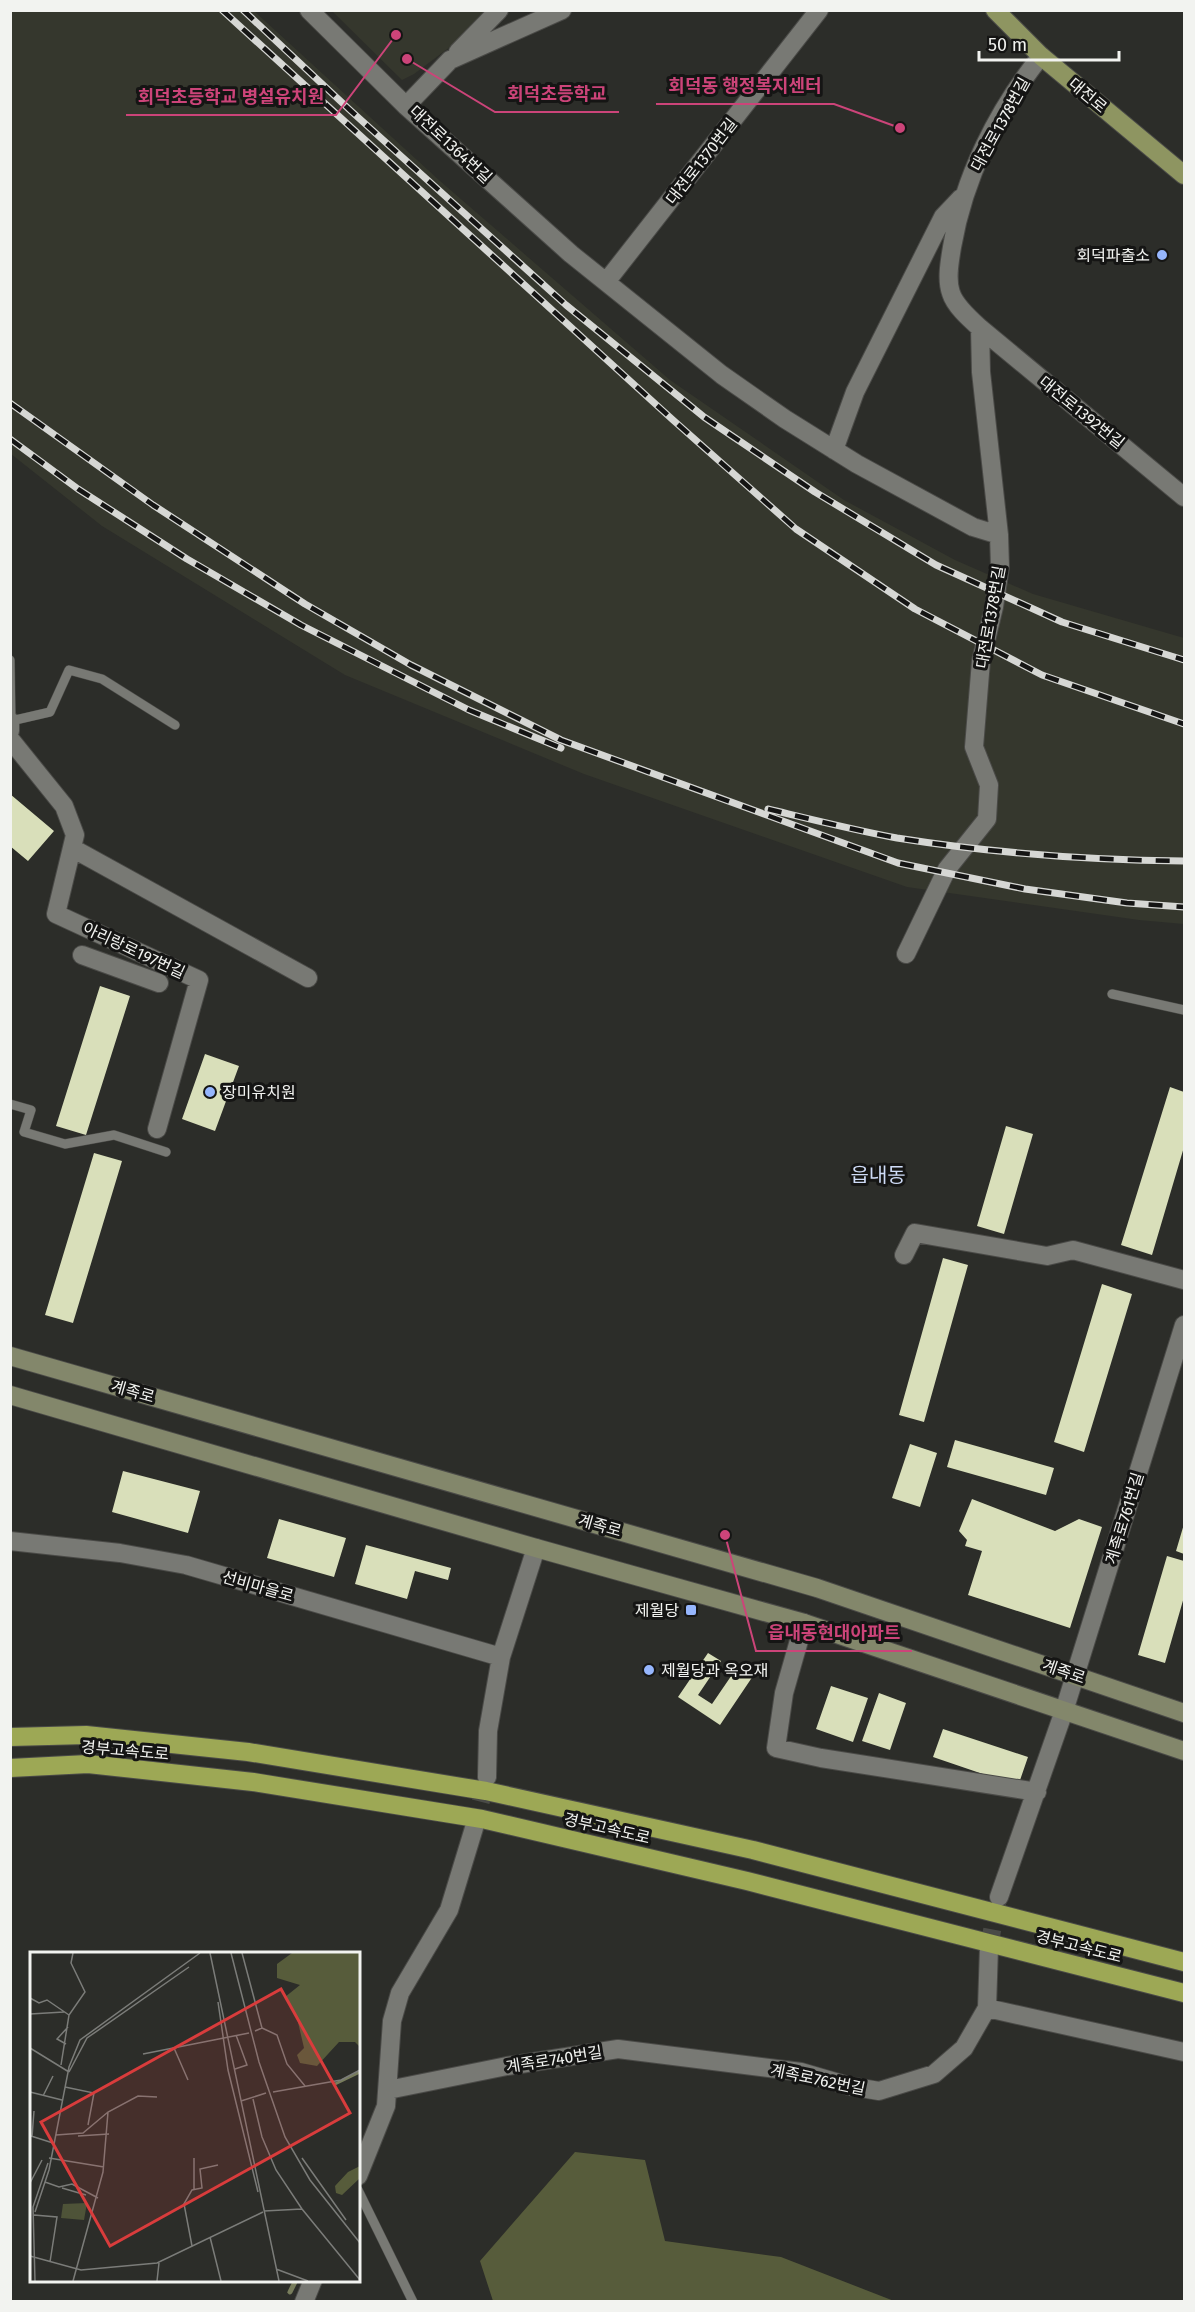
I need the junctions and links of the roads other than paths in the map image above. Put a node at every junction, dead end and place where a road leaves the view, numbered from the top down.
1 (309, 10) edge
2 (499, 10) edge
3 (562, 10) edge
4 (819, 10) edge
5 (995, 10) edge
6 (1041, 56) junction
7 (450, 60) junction
8 (406, 106) junction
9 (1185, 175) edge
10 (965, 195) junction
11 (606, 282) junction
12 (980, 328) junction
13 (834, 450) junction
14 (1185, 497) edge
15 (999, 535) junction
16 (10, 660) edge
17 (175, 725) dead end
18 (11, 728) edge
19 (72, 848) junction
20 (906, 954) dead end
21 (82, 955) dead end
22 (308, 978) dead end
23 (159, 983) dead end
24 (1112, 994) dead end
25 (1185, 1010) edge
26 (10, 1104) edge
27 (157, 1130) dead end
28 (166, 1152) dead end
29 (904, 1255) dead end
30 (1185, 1280) edge
31 (1185, 1325) edge
32 (10, 1356) edge
33 (10, 1395) edge
34 (10, 1541) edge
35 (536, 1548) junction
36 (804, 1623) junction
37 (501, 1657) junction
38 (1075, 1675) junction
39 (1064, 1711) junction
40 (1185, 1713) edge
41 (10, 1737) edge
42 (1185, 1751) edge
43 (10, 1768) edge
44 (487, 1777) tunnel mouth
45 (1037, 1792) junction
46 (474, 1828) tunnel mouth
47 (999, 1897) tunnel mouth
48 (989, 1947) tunnel mouth
49 (1185, 1962) edge
50 (1185, 1993) edge
51 (987, 2008) junction
52 (1185, 2052) edge
53 (722, 2061) joint
54 (388, 2090) junction
55 (360, 2171) edge
56 (360, 2194) edge
57 (312, 2282) edge
58 (304, 2301) edge
59 (413, 2301) edge

1 - 8 street
2 - 7 street
3 - 7 street, 대전로1364번길
4 - 11 street, 대전로1370번길
5 - 6 main road, 대전로
6 - 9 main road, 대전로
6 - 10 street, 대전로1378번길
7 - 8 street, 대전로1364번길
8 - 11 street, 대전로1364번길
10 - 12 street, 대전로1378번길
10 - 13 street, 대전로1378번길
11 - 13 street, 대전로1364번길
12 - 14 street, 대전로1392번길
12 - 15 street, 대전로1378번길
13 - 15 street, 대전로1364번길
15 - 20 street, 대전로1378번길
16 - 18 lane
17 - 18 lane
18 - 19 street, 아리랑로197번길
19 - 22 street
19 - 27 street, 아리랑로197번길
21 - 23 street
24 - 25 lane
26 - 28 lane
29 - 30 street
31 - 38 street, 계족로761번길
32 - 38 main road, 계족로
33 - 35 main road
34 - 37 street, 선비마을로
35 - 36 main road
35 - 37 street
36 - 39 main road
36 - 45 street
37 - 44 street
38 - 39 street, 계족로761번길
38 - 40 main road, 계족로
39 - 42 main road
39 - 45 street
41 - 49 highway, 경부고속도로
43 - 50 highway, 경부고속도로
45 - 47 street
46 - 54 street
48 - 51 street, 계족로762번길
51 - 52 street
51 - 53 street, 계족로762번길
53 - 54 street, 계족로740번길
54 - 55 street
56 - 59 lane
57 - 58 street

